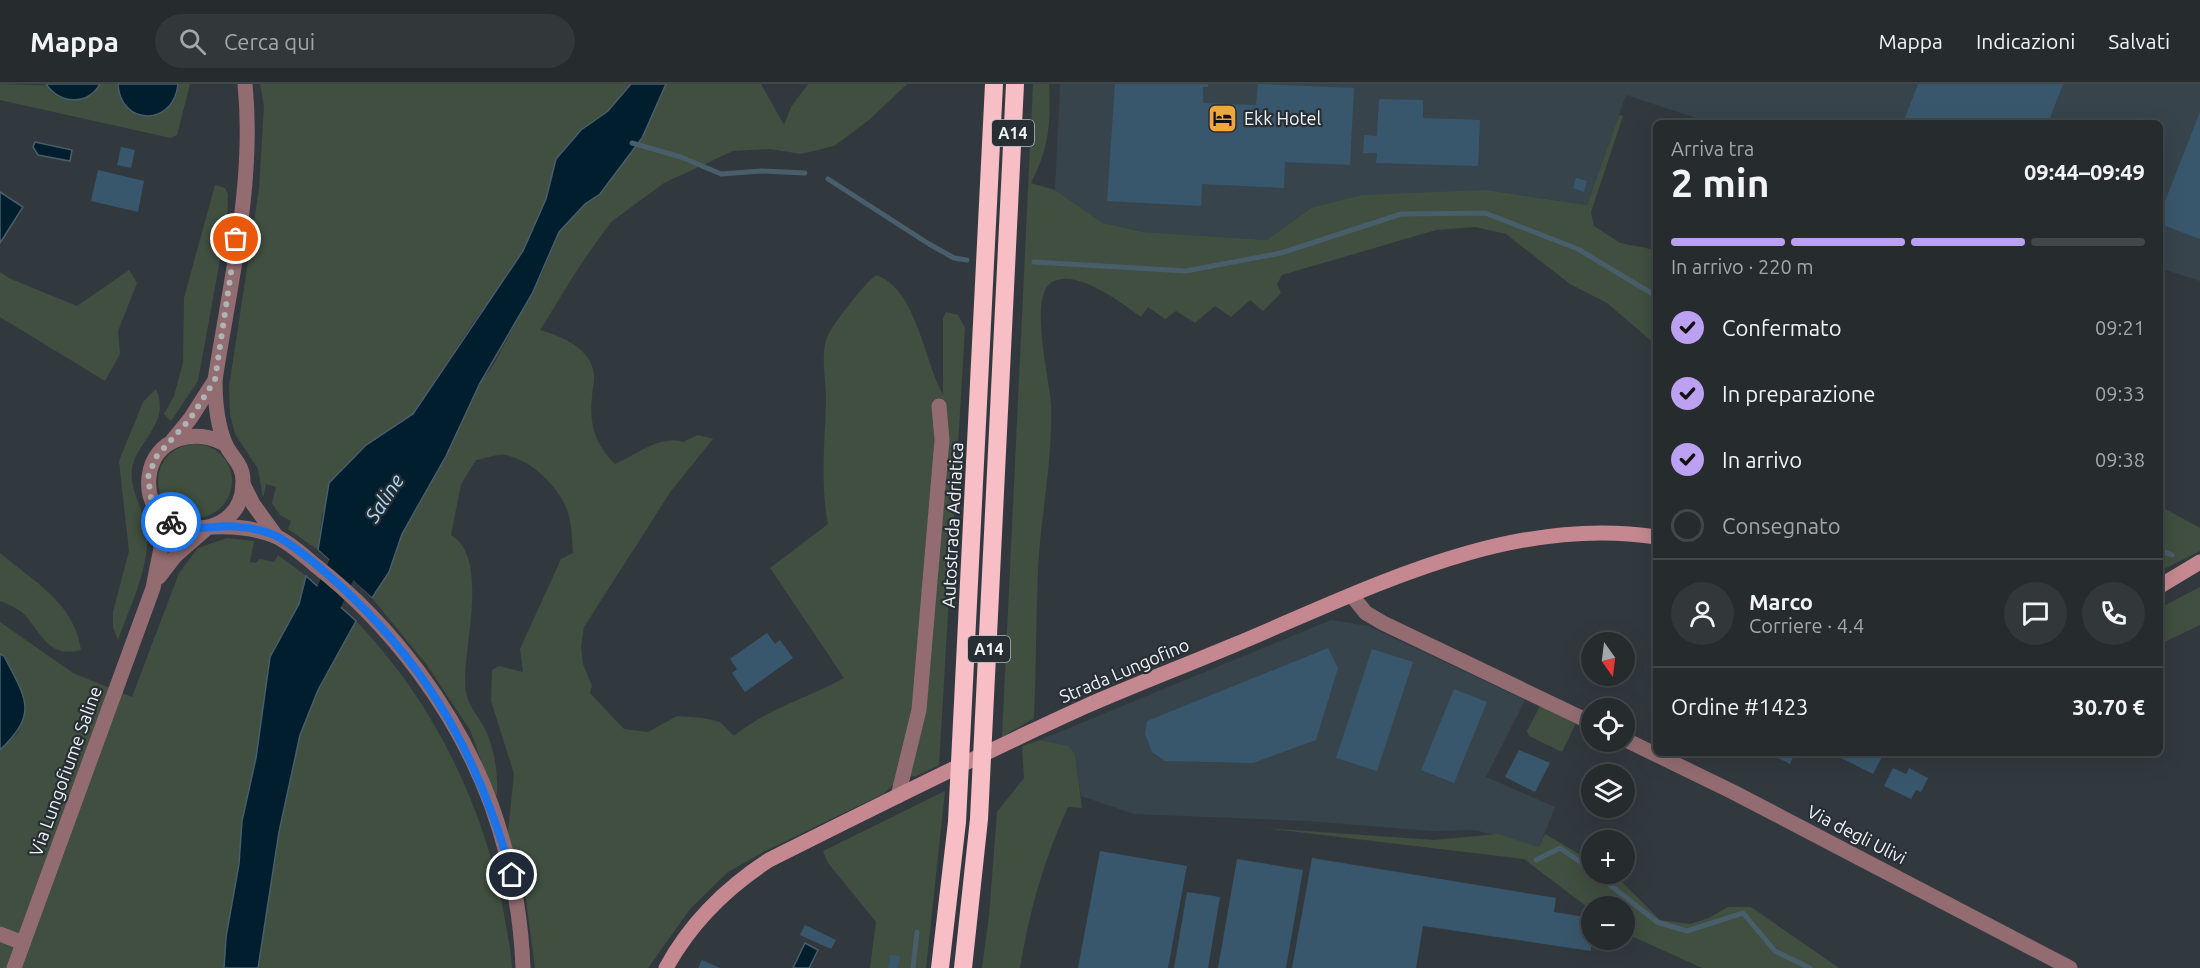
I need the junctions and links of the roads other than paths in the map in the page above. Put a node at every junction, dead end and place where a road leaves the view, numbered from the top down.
1 (245, 84) edge
2 (994, 84) edge
3 (1016, 84) edge
4 (215, 380) junction
5 (939, 406) dead end
6 (171, 442) junction
7 (225, 445) junction
8 (243, 484) junction
9 (156, 508) junction
10 (209, 528) junction
11 (269, 530) junction
12 (1653, 537) edge
13 (2200, 562) edge
14 (2163, 584) edge
15 (153, 588) junction
16 (1352, 596) junction
17 (1581, 718) edge
18 (1635, 744) edge
19 (1653, 753) edge
20 (1659, 756) edge
21 (898, 796) junction
22 (0, 934) edge
23 (23, 943) junction
24 (14, 968) edge
25 (523, 968) edge
26 (666, 968) edge
27 (940, 968) edge
28 (963, 968) edge
29 (2070, 968) edge

1 - 4 street
2 - 27 highway, Autostrada Adriatica / A14
3 - 28 highway, A14
4 - 6 street
4 - 7 street
5 - 21 street
6 - 7 street
6 - 9 street
7 - 8 street
8 - 10 street
8 - 11 street
9 - 10 street
9 - 15 street, Via Lungofiume Saline
10 - 11 street
10 - 15 street, Via Lungofiume Saline
11 - 25 street
12 - 16 main road, Strada Lungofino
13 - 14 main road
15 - 23 street, Via Lungofiume Saline
16 - 17 street
16 - 21 main road, Strada Lungofino
18 - 19 street, Via degli Ulivi
20 - 29 street, Via degli Ulivi
21 - 26 main road, Strada Lungofino
22 - 23 street
23 - 24 street, Via Lungofiume Saline

